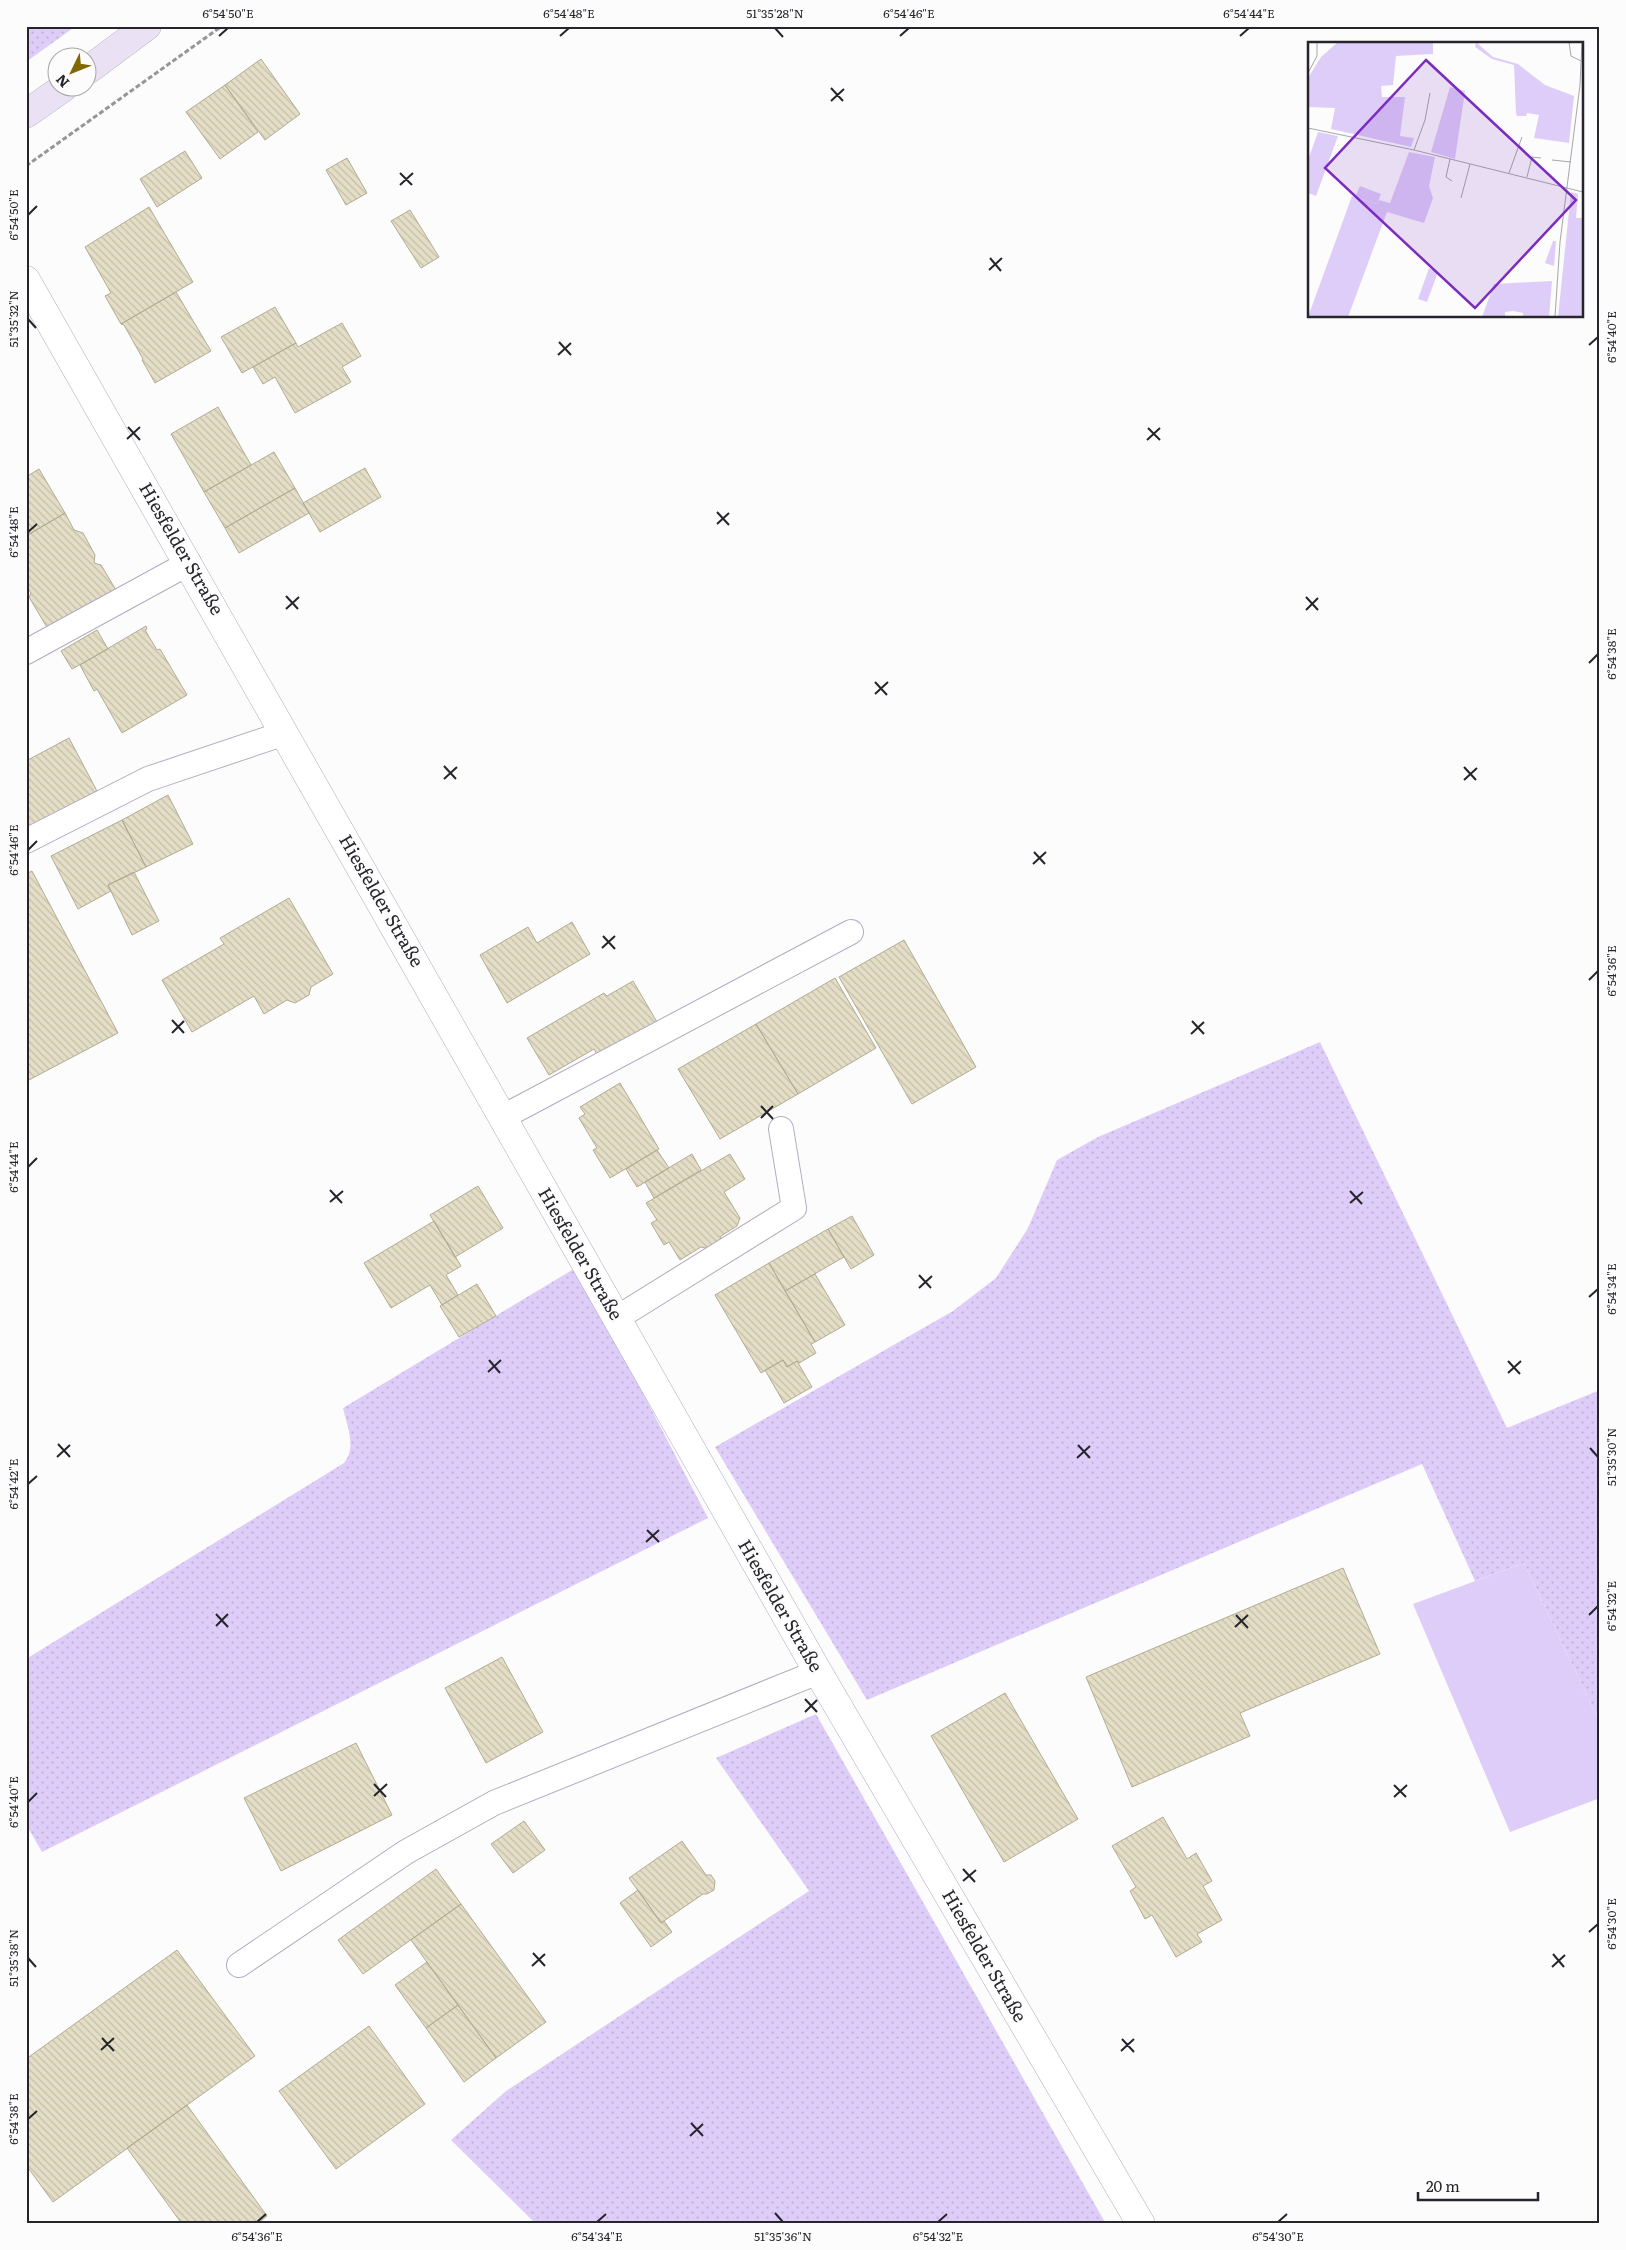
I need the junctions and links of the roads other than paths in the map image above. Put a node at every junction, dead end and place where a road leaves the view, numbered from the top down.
1 (148, 26) edge
2 (98, 63) edge
3 (49, 98) edge
4 (26, 114) edge
5 (26, 280) edge
6 (189, 563) junction
7 (26, 652) edge
8 (285, 733) junction
9 (26, 841) edge
10 (851, 932) dead end
11 (503, 1116) junction
12 (781, 1128) dead end
13 (617, 1318) junction
14 (818, 1672) junction
15 (239, 1965) dead end
16 (1141, 2224) edge

1 - 2 main road
3 - 4 main road
5 - 6 street, Hiesfelder Straße
6 - 7 lane
6 - 8 street, Hiesfelder Straße
8 - 9 lane
8 - 11 street, Hiesfelder Straße
10 - 11 lane
11 - 13 street, Hiesfelder Straße
12 - 13 lane
13 - 14 street, Hiesfelder Straße
14 - 15 lane
14 - 16 street, Hiesfelder Straße

